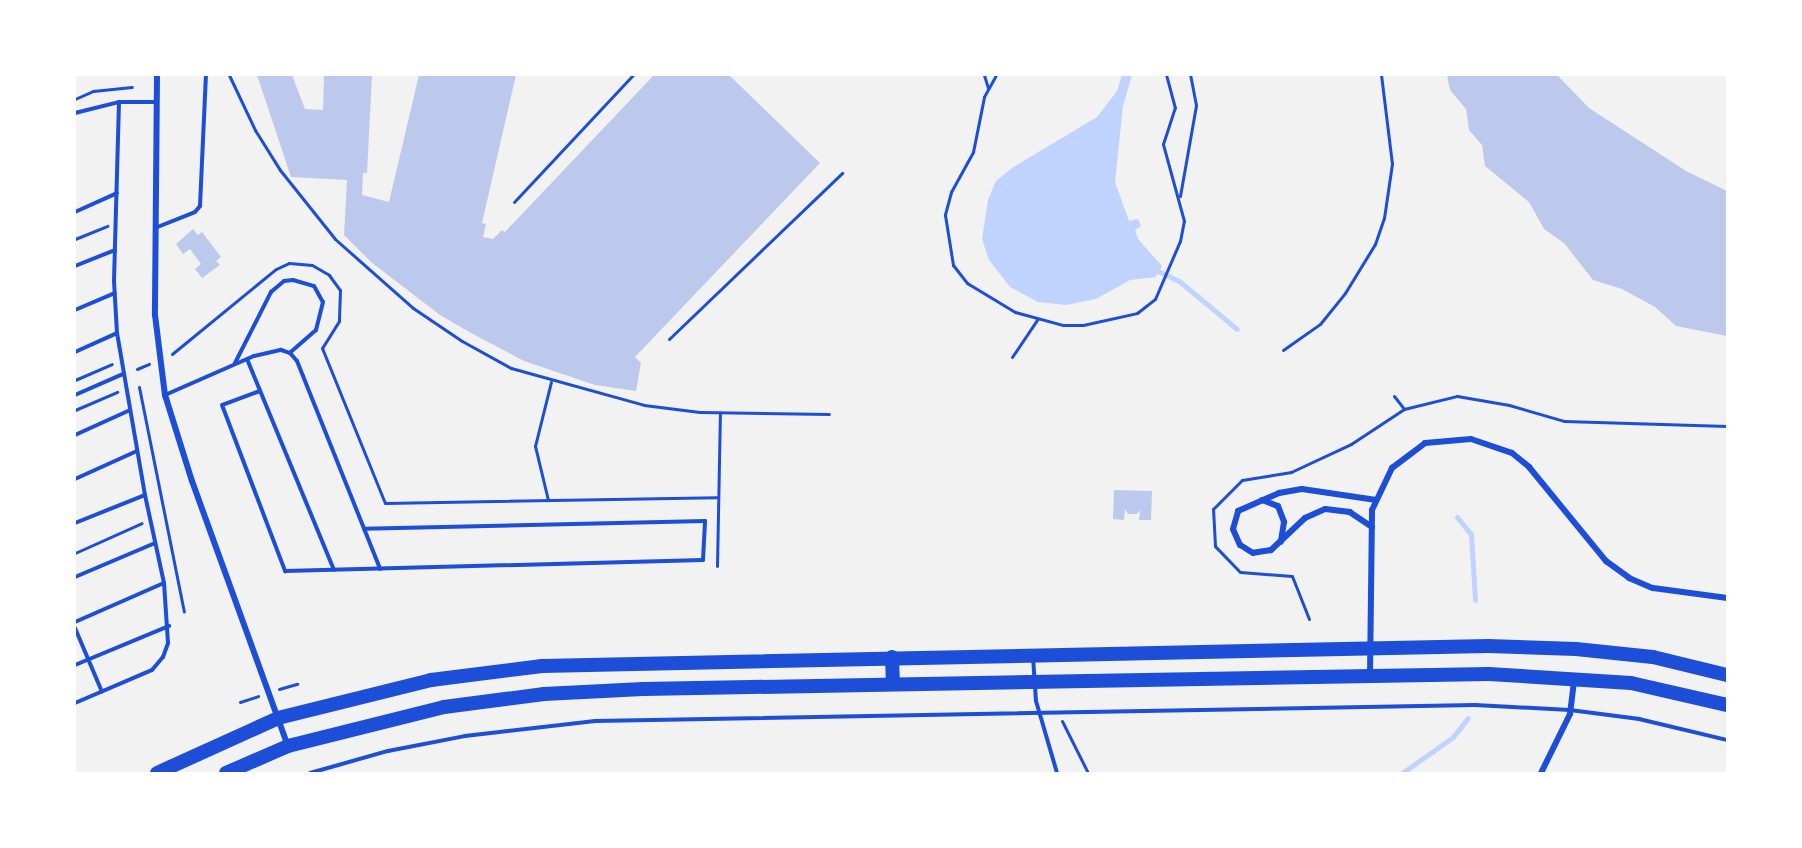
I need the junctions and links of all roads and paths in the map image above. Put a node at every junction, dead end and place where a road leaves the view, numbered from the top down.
1 (157, 75) edge
2 (206, 75) edge
3 (229, 75) edge
4 (633, 75) edge
5 (984, 75) edge
6 (996, 75) edge
7 (1166, 75) edge
8 (1190, 75) edge
9 (1381, 75) edge
10 (132, 87) dead end
11 (988, 88) junction
12 (75, 99) edge
13 (118, 102) junction
14 (157, 102) junction
15 (75, 113) edge
16 (842, 172) dead end
17 (117, 194) junction
18 (1180, 196) junction
19 (513, 202) dead end
20 (75, 212) edge
21 (116, 226) junction
22 (155, 228) junction
23 (75, 238) edge
24 (114, 250) junction
25 (75, 266) edge
26 (115, 293) junction
27 (75, 310) edge
28 (1037, 320) junction
29 (117, 333) junction
30 (669, 339) dead end
31 (1283, 350) dead end
32 (75, 352) edge
33 (290, 353) junction
34 (1012, 357) dead end
35 (247, 359) junction
36 (160, 360) junction
37 (121, 361) junction
38 (235, 364) junction
39 (137, 369) dead end
40 (123, 374) junction
41 (75, 380) edge
42 (139, 382) dead end
43 (551, 382) junction
44 (139, 387) dead end
45 (125, 388) junction
46 (260, 391) junction
47 (165, 394) junction
48 (75, 395) edge
49 (1394, 396) dead end
50 (1404, 408) dead end
51 (75, 410) edge
52 (130, 410) junction
53 (720, 413) junction
54 (829, 414) dead end
55 (75, 435) edge
56 (137, 451) junction
57 (75, 479) edge
58 (145, 495) junction
59 (717, 497) junction
60 (548, 500) junction
61 (1262, 500) junction
62 (1376, 500) junction
63 (165, 512) junction
64 (150, 519) junction
65 (75, 523) edge
66 (1372, 527) junction
67 (364, 529) junction
68 (1281, 542) junction
69 (155, 543) junction
70 (75, 553) edge
71 (717, 566) dead end
72 (380, 569) junction
73 (334, 570) junction
74 (75, 577) edge
75 (164, 583) junction
76 (1727, 598) edge
77 (184, 612) dead end
78 (75, 622) edge
79 (169, 626) junction
80 (75, 628) edge
81 (1371, 646) junction
82 (1033, 654) junction
83 (892, 657) junction
84 (88, 659) junction
85 (75, 665) edge
86 (1727, 675) edge
87 (1370, 676) junction
88 (1574, 677) junction
89 (1034, 683) junction
90 (893, 684) junction
91 (102, 692) junction
92 (75, 704) edge
93 (1727, 705) edge
94 (1570, 710) junction
95 (1039, 711) junction
96 (1056, 711) junction
97 (278, 718) junction
98 (1727, 740) edge
99 (288, 746) junction
100 (157, 773) edge
101 (226, 773) edge
102 (310, 773) edge
103 (1057, 773) edge
104 (1088, 773) edge
105 (1540, 773) edge

1 - 14 street
2 - 22 lane
3 - 43 path
4 - 19 path
5 - 11 path
6 - 11 path
7 - 18 path
8 - 18 path
9 - 31 path
10 - 12 path
11 - 28 path
13 - 14 lane
13 - 15 lane
13 - 17 lane
14 - 22 street
16 - 30 path
17 - 20 lane
17 - 21 lane
18 - 28 path
21 - 23 path
21 - 24 lane
22 - 36 street
24 - 25 lane
24 - 26 lane
26 - 27 lane
26 - 29 lane
28 - 34 path
29 - 32 lane
29 - 37 lane
33 - 35 lane
33 - 38 lane
33 - 67 lane
35 - 38 lane
35 - 46 lane
36 - 39 path
36 - 47 street
36 - 60 path
37 - 40 lane
37 - 41 path
38 - 47 lane
40 - 45 lane
40 - 48 lane
42 - 45 path
43 - 53 path
43 - 60 path
44 - 63 path
45 - 51 path
45 - 52 lane
46 - 73 lane
46 - 73 lane
47 - 97 street
49 - 50 path
52 - 55 lane
52 - 56 lane
53 - 54 path
53 - 59 path
56 - 57 lane
56 - 58 lane
58 - 64 lane
58 - 65 lane
59 - 60 path
59 - 71 path
61 - 62 street
61 - 68 street
61 - 68 street
62 - 66 street
62 - 76 street
63 - 64 path
63 - 77 path
64 - 69 lane
64 - 70 path
66 - 68 street
66 - 81 street
67 - 72 lane
67 - 72 lane
69 - 74 lane
69 - 75 lane
72 - 73 lane
75 - 78 lane
75 - 79 lane
79 - 84 lane
79 - 91 lane
80 - 84 lane
81 - 82 main road
81 - 86 main road
81 - 87 street
82 - 83 main road
82 - 89 lane
83 - 90 main road
83 - 97 main road
84 - 85 lane
84 - 91 lane
87 - 88 main road
87 - 89 main road
88 - 93 main road
88 - 94 street
89 - 90 main road
89 - 95 lane
90 - 99 main road
91 - 92 lane
94 - 96 lane
94 - 98 lane
94 - 105 street
95 - 96 lane
95 - 102 lane
95 - 103 lane
96 - 104 path
97 - 99 street
97 - 100 main road
99 - 101 main road

